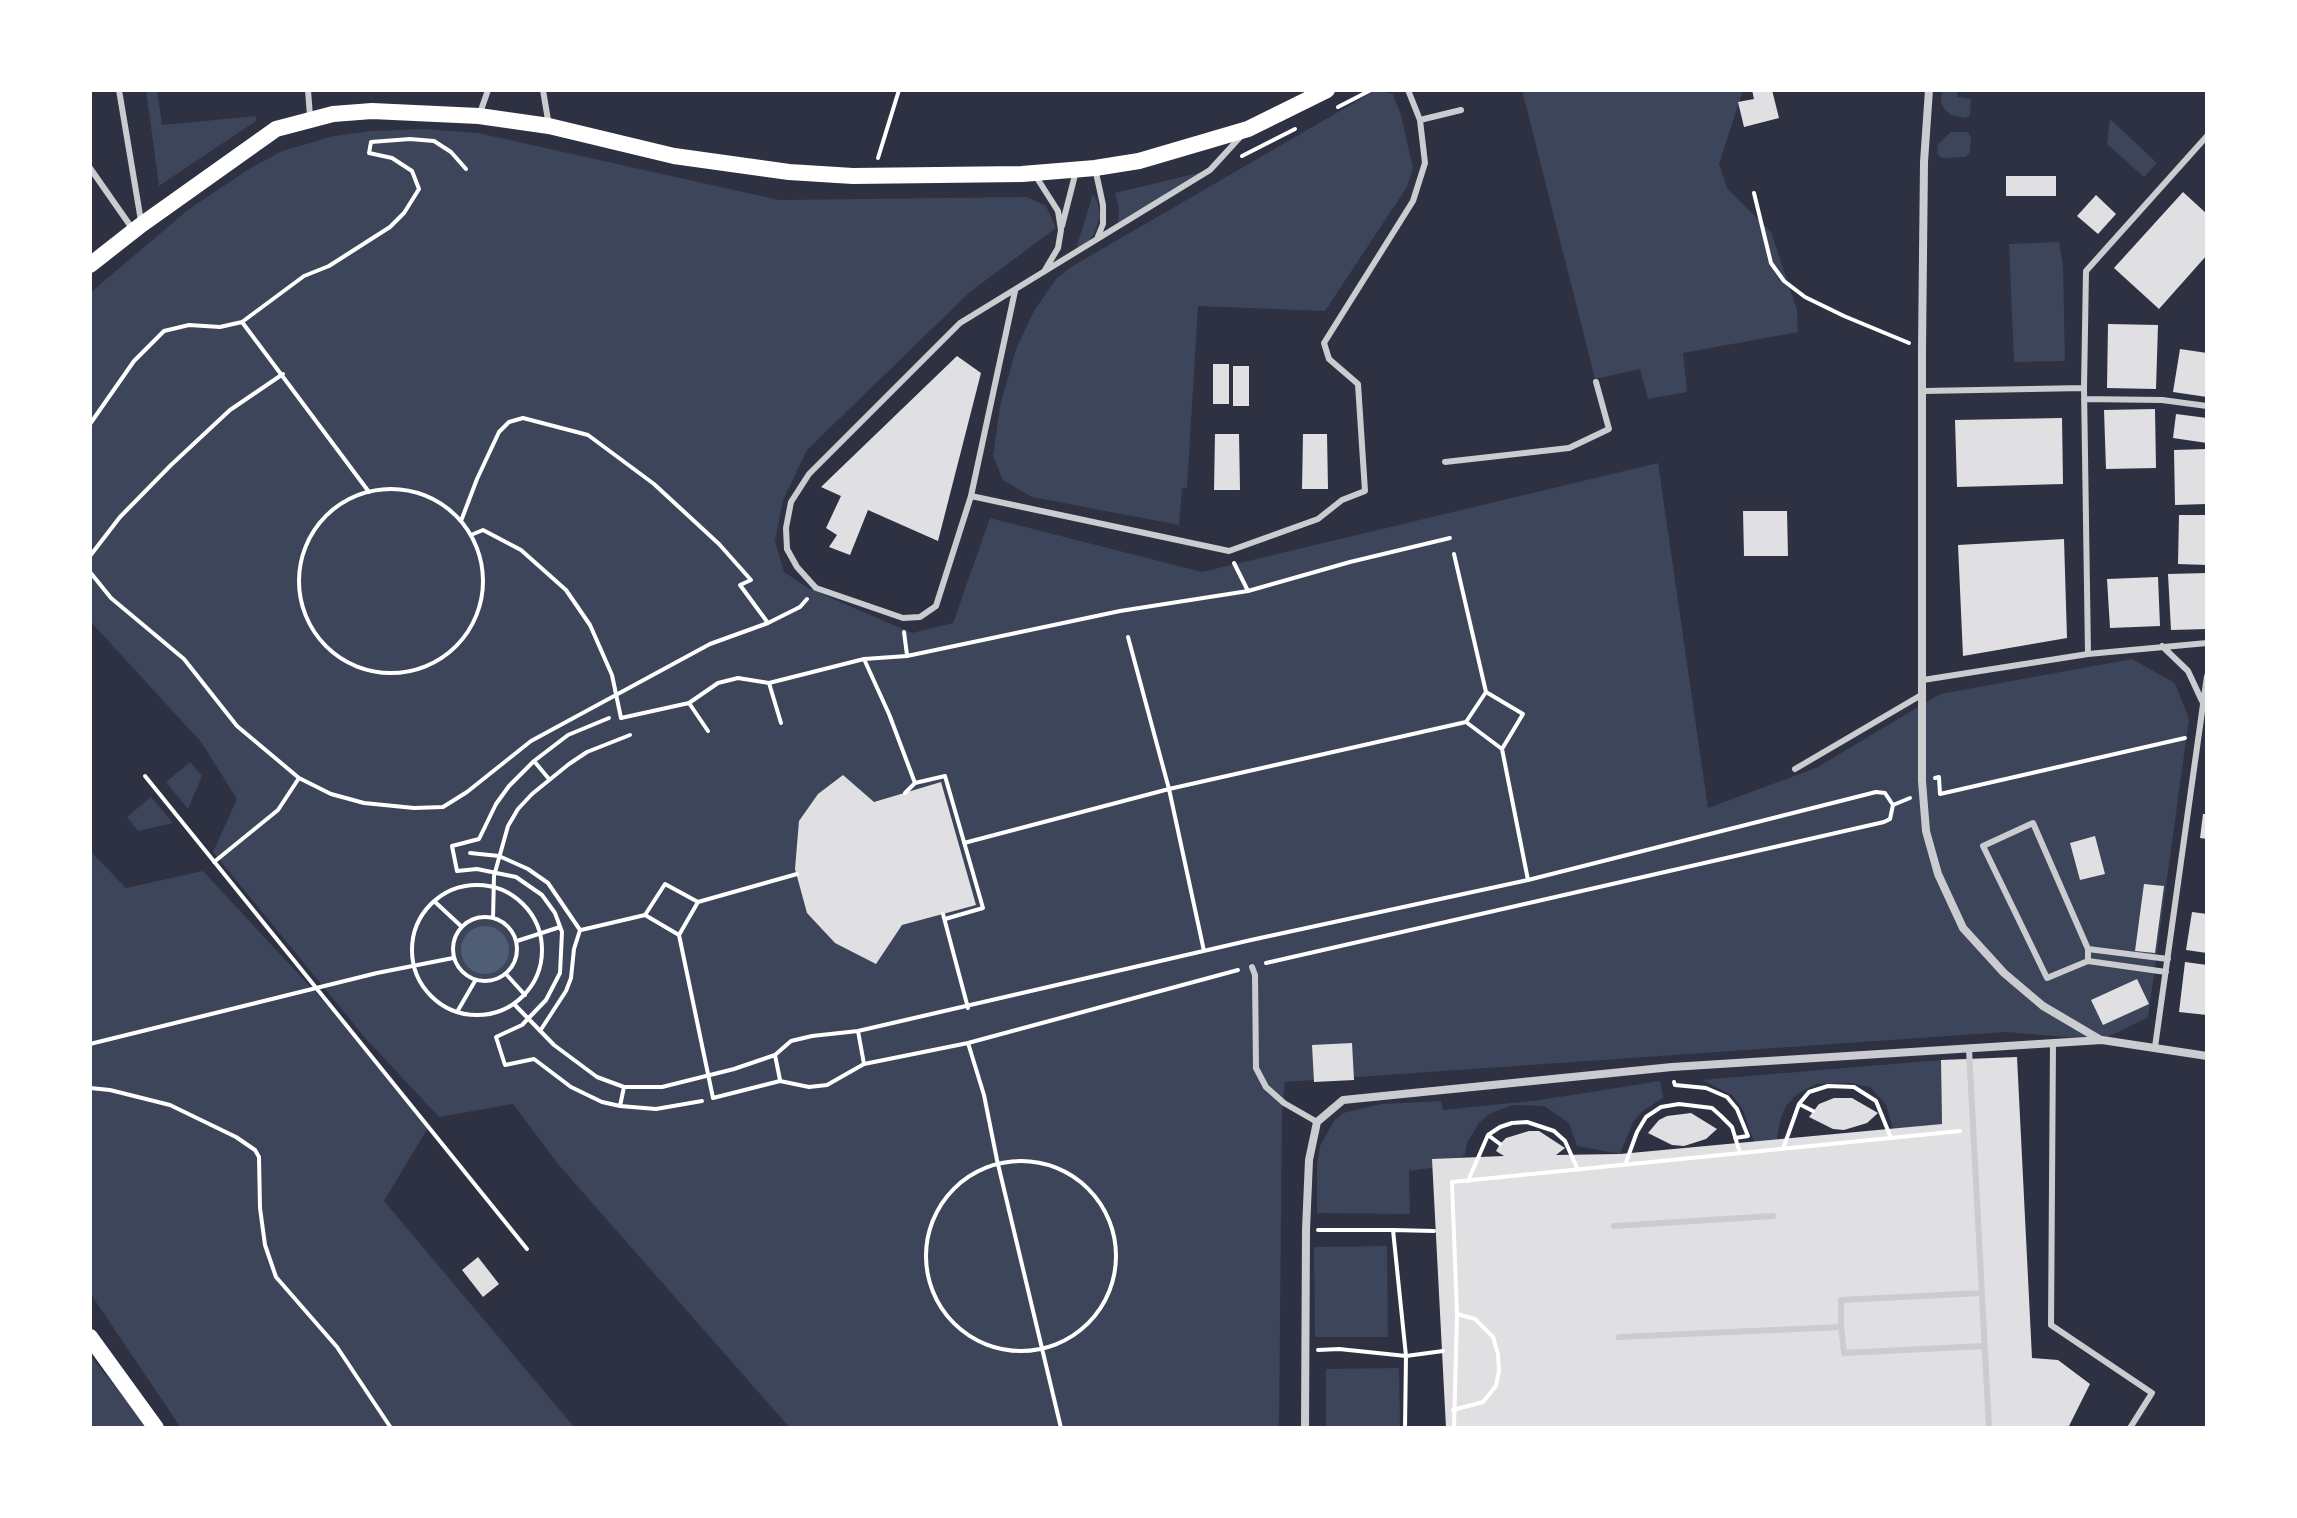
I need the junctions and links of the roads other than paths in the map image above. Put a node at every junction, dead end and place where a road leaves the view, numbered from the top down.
1 (119, 90) edge
2 (308, 90) edge
3 (488, 90) edge
4 (543, 90) edge
5 (1327, 90) edge
6 (1408, 90) edge
7 (1929, 90) edge
8 (1461, 110) dead end
9 (479, 116) junction
10 (311, 120) junction
11 (1420, 120) junction
12 (549, 126) junction
13 (1248, 129) junction
14 (2207, 136) edge
15 (90, 168) edge
16 (1095, 168) junction
17 (1077, 170) junction
18 (1034, 173) junction
19 (137, 228) junction
20 (1061, 230) junction
21 (1096, 241) junction
22 (90, 265) edge
23 (1043, 273) junction
24 (1015, 291) junction
25 (1596, 382) dead end
26 (2084, 388) junction
27 (1924, 391) junction
28 (2084, 399) junction
29 (2207, 406) edge
30 (1445, 462) dead end
31 (971, 496) junction
32 (2207, 643) edge
33 (2162, 646) junction
34 (2088, 654) junction
35 (2207, 676) edge
36 (1923, 680) junction
37 (1923, 694) junction
38 (2203, 703) junction
39 (1795, 769) dead end
40 (2088, 949) junction
41 (2168, 959) junction
42 (2088, 961) junction
43 (1252, 967) road end
44 (2166, 972) junction
45 (2102, 1040) junction
46 (2053, 1043) junction
47 (2155, 1047) junction
48 (1969, 1049) junction
49 (2207, 1056) edge
50 (1317, 1122) junction
51 (1773, 1216) dead end
52 (1614, 1226) dead end
53 (1981, 1293) junction
54 (1841, 1327) junction
55 (90, 1337) edge
56 (1619, 1337) dead end
57 (1984, 1346) junction
58 (156, 1428) edge
59 (1305, 1428) edge
60 (1989, 1428) edge
61 (2130, 1428) edge

1 - 19 lane
2 - 10 lane
3 - 9 lane
4 - 12 lane
5 - 13 main road
6 - 11 lane
7 - 27 street
8 - 11 lane
9 - 10 main road
9 - 12 main road
10 - 19 main road
11 - 31 lane
12 - 18 main road
13 - 16 main road
13 - 21 lane
14 - 26 lane
15 - 19 lane
16 - 17 main road
16 - 21 lane
17 - 18 main road
17 - 20 lane
18 - 20 lane
19 - 22 main road
20 - 23 lane
21 - 23 lane
23 - 24 lane
24 - 31 lane
24 - 31 lane
25 - 30 lane
26 - 27 lane
26 - 28 lane
27 - 36 street
28 - 29 lane
28 - 34 lane
32 - 33 lane
33 - 34 lane
33 - 38 lane
34 - 36 lane
35 - 38 lane
36 - 37 street
37 - 39 lane
37 - 45 street
38 - 41 lane
40 - 41 lane
40 - 42 lane
40 - 42 lane
41 - 44 lane
42 - 44 lane
43 - 50 lane
44 - 47 lane
45 - 46 street
45 - 47 street
46 - 48 street
46 - 61 lane
47 - 49 street
48 - 50 street
48 - 53 lane
50 - 59 street
51 - 52 lane
53 - 54 lane
53 - 57 lane
54 - 56 lane
54 - 57 lane
55 - 58 main road
57 - 60 lane

